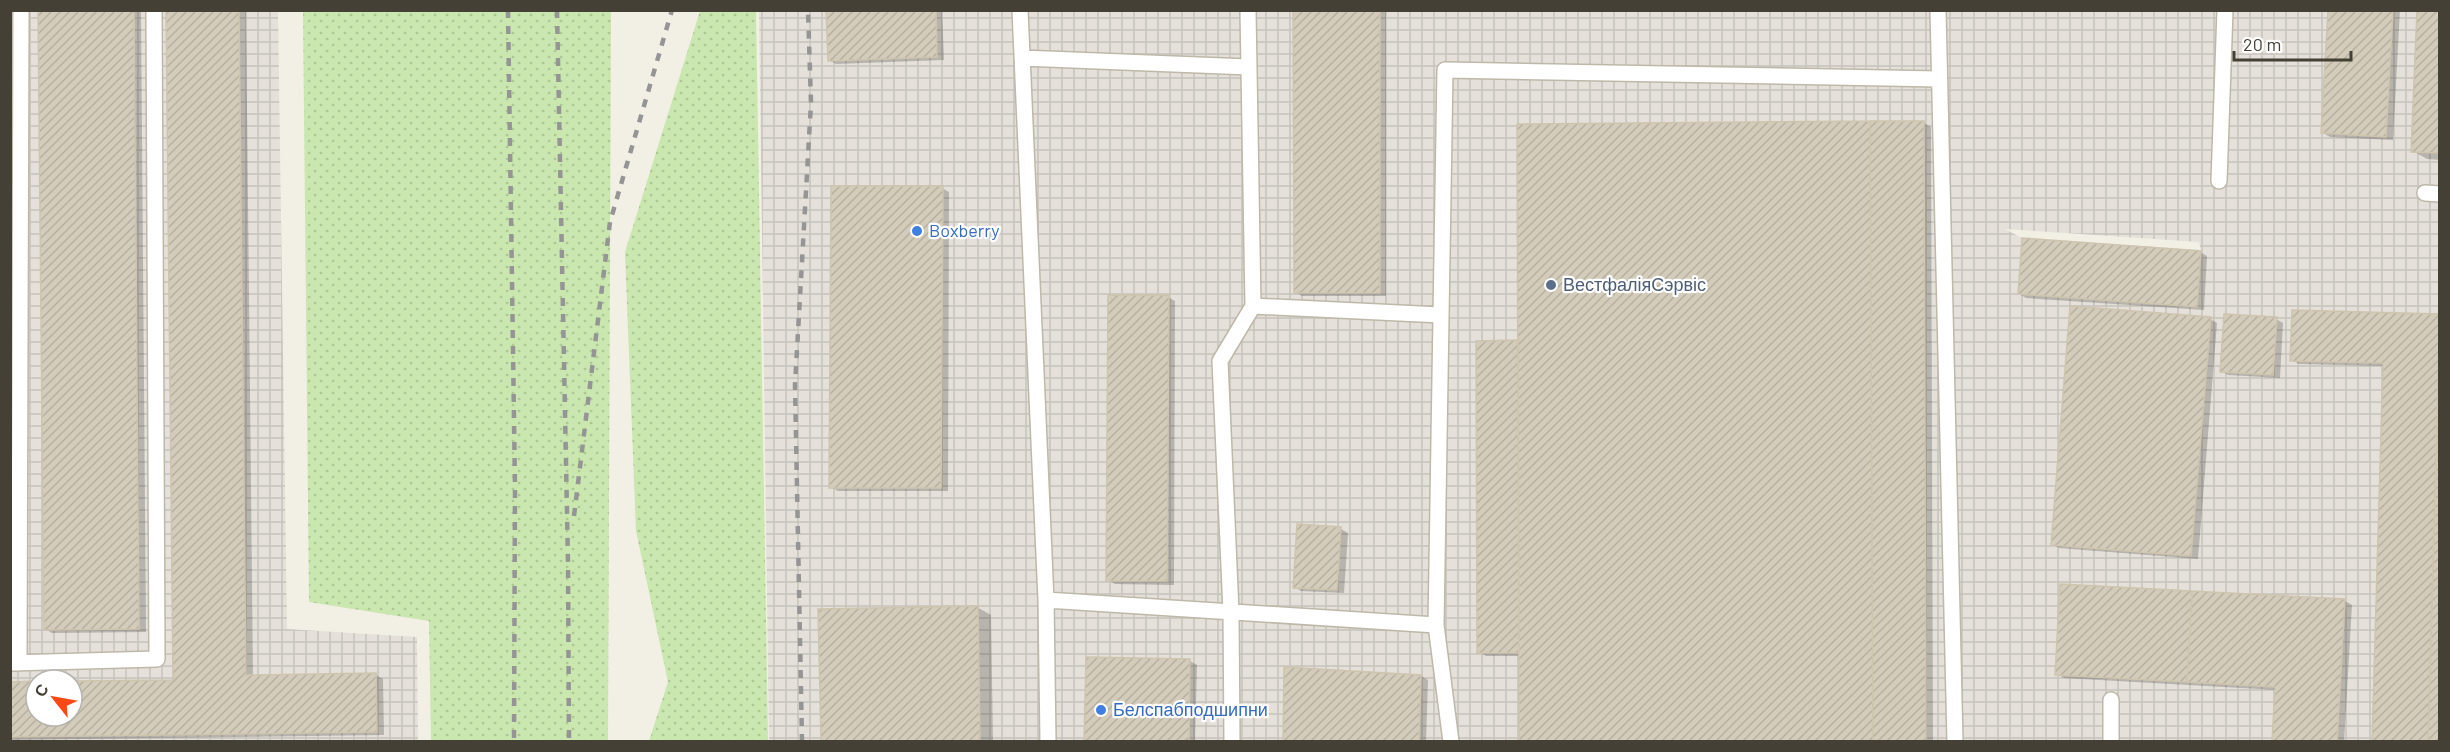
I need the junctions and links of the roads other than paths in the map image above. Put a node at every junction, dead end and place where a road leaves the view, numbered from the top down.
1 (21, 10) edge
2 (154, 10) edge
3 (1020, 10) edge
4 (1248, 10) edge
5 (1938, 10) edge
6 (2225, 10) edge
7 (1022, 58) junction
8 (1249, 67) junction
9 (1939, 79) junction
10 (2219, 182) dead end
11 (1253, 306) junction
12 (1442, 315) junction
13 (1046, 600) junction
14 (1231, 612) junction
15 (1436, 626) junction
16 (15, 663) edge
17 (2110, 699) dead end
18 (1048, 741) edge
19 (1232, 741) edge
20 (1451, 741) edge
21 (1955, 741) edge
22 (2111, 741) edge

1 - 16 lane
2 - 16 lane
3 - 7 lane
4 - 8 lane
5 - 9 lane
6 - 10 lane
7 - 8 lane
7 - 13 lane
8 - 11 lane
9 - 12 lane
9 - 21 lane
11 - 12 lane
11 - 14 lane
12 - 15 lane
13 - 14 lane
13 - 18 lane
14 - 15 lane
14 - 19 lane
15 - 20 lane
17 - 22 lane

